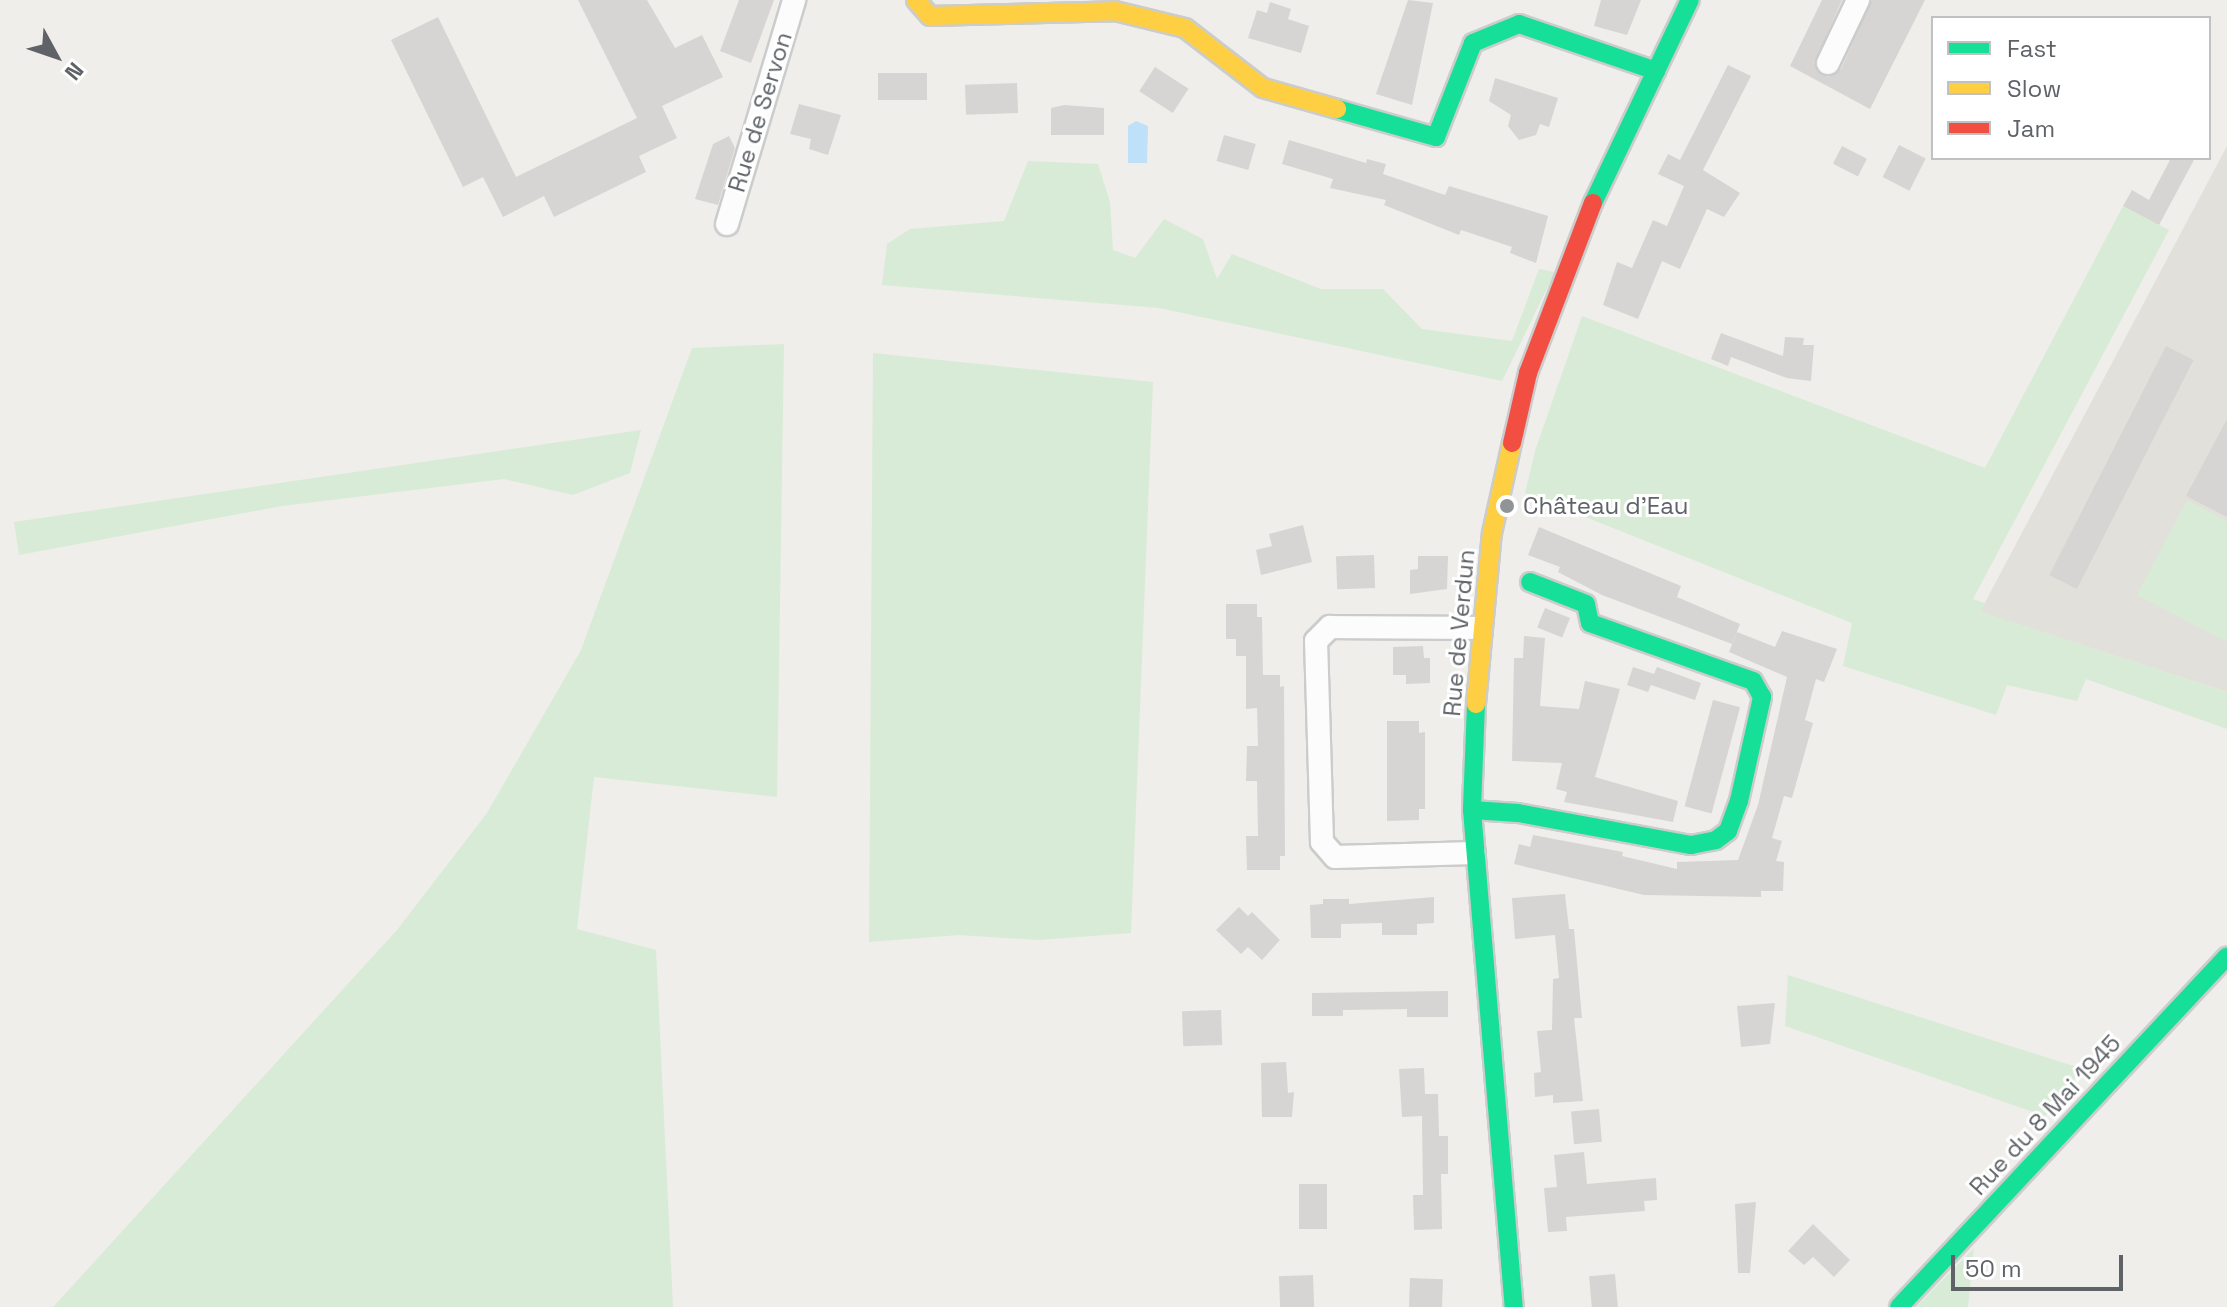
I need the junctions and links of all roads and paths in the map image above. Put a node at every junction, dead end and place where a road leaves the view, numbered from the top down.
1 (794, 0) edge
2 (916, 0) edge
3 (1690, 0) edge
4 (1858, 0) edge
5 (1828, 63) dead end
6 (1656, 71) junction
7 (727, 224) dead end
8 (1530, 582) dead end
9 (1480, 628) junction
10 (1472, 810) junction
11 (1474, 853) junction
12 (2227, 956) edge
13 (1514, 1307) edge
14 (1899, 1307) edge

1 - 7 street, Rue de Servon
2 - 6 street
3 - 6 street, Rue de Verdun
4 - 5 street
6 - 9 street, Rue de Verdun
8 - 10 street
9 - 10 street, Rue de Verdun
9 - 11 street
10 - 11 street, Rue de Verdun
11 - 13 street, Rue de Verdun
12 - 14 street, Rue du 8 Mai 1945

